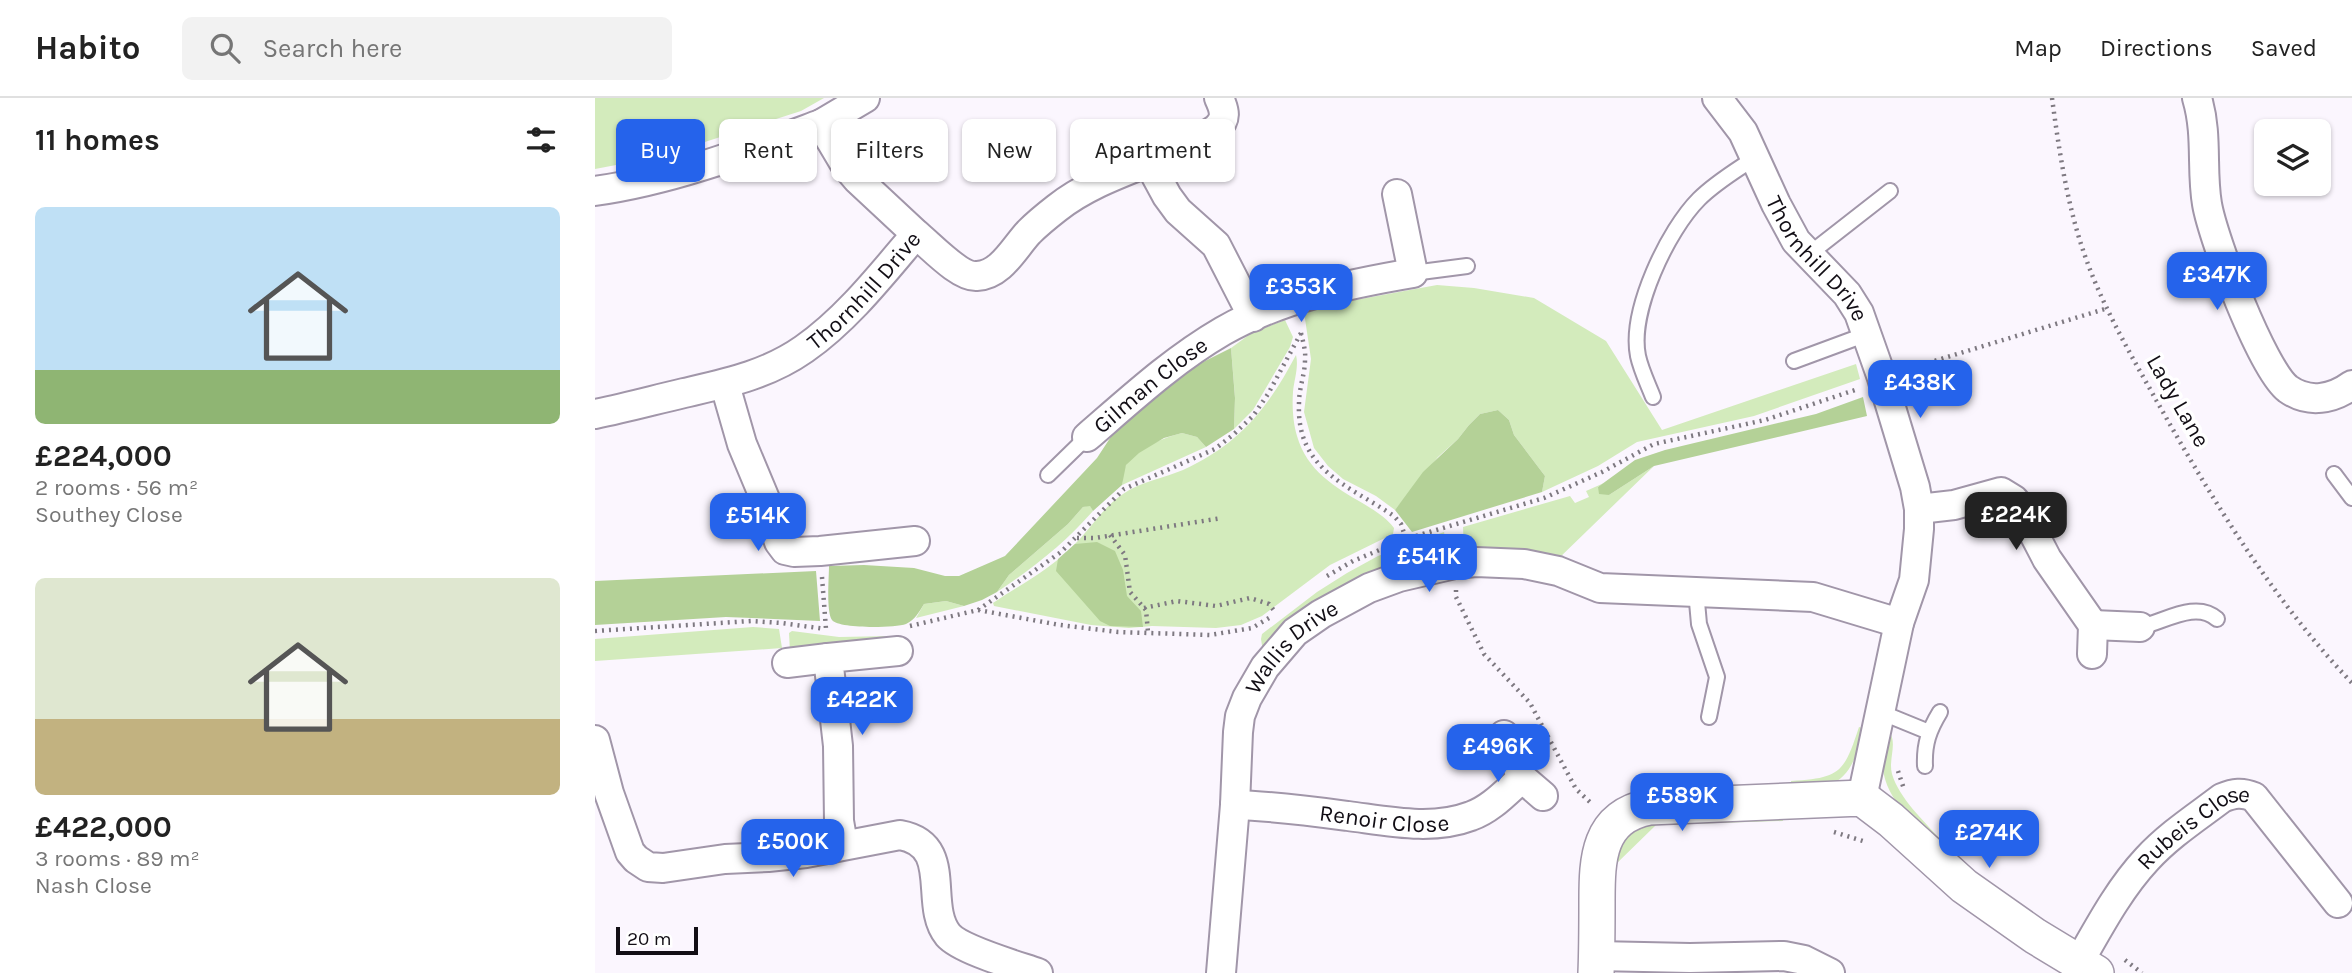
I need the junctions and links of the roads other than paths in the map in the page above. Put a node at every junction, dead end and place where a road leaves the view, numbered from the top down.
1 (865, 98) edge
2 (1219, 98) edge
3 (1717, 98) edge
4 (2197, 98) edge
5 (1224, 119) edge
6 (821, 124) junction
7 (1756, 157) junction
8 (1105, 182) edge
9 (1159, 182) edge
10 (595, 191) edge
11 (1890, 191) dead end
12 (1397, 194) dead end
13 (916, 234) junction
14 (1808, 255) junction
15 (1467, 266) dead end
16 (1413, 273) junction
17 (1253, 317) junction
18 (1867, 334) junction
19 (1794, 361) dead end
20 (725, 385) junction
21 (2352, 385) edge
22 (1653, 397) dead end
23 (595, 414) edge
24 (1087, 437) joint
25 (2334, 474) dead end
26 (1048, 475) dead end
27 (2352, 498) edge
28 (1919, 509) junction
29 (915, 541) dead end
30 (1696, 591) junction
31 (2217, 619) dead end
32 (1899, 623) junction
33 (2093, 625) junction
34 (2140, 627) joint
35 (903, 639) road end
36 (2092, 654) dead end
37 (828, 658) junction
38 (787, 663) dead end
39 (1880, 712) junction
40 (1940, 712) dead end
41 (1709, 717) dead end
42 (1929, 732) junction
43 (1504, 735) dead end
44 (595, 740) edge
45 (1925, 765) dead end
46 (1522, 778) junction
47 (1543, 796) dead end
48 (1862, 798) junction
49 (1235, 805) junction
50 (843, 844) junction
51 (2345, 899) edge
52 (1597, 965) edge
53 (2087, 968) edge
54 (1038, 973) edge
55 (1221, 973) edge
56 (1830, 973) edge

1 - 6 street
2 - 5 street, Thornhill Drive
3 - 7 street, Thornhill Drive
4 - 21 street
6 - 10 street
6 - 13 street
7 - 14 street, Thornhill Drive
7 - 22 lane
8 - 13 street, Thornhill Drive
9 - 17 street
11 - 14 lane
12 - 16 street
13 - 20 street, Thornhill Drive
14 - 18 street, Thornhill Drive
15 - 16 lane
16 - 17 street, Gilman Close
17 - 24 street, Gilman Close
18 - 19 lane
18 - 28 street, Thornhill Drive
20 - 23 street, Thornhill Drive
20 - 29 street
24 - 26 lane
25 - 27 lane
28 - 32 street, Thornhill Drive
28 - 33 street
30 - 32 street, Wallis Drive
30 - 41 lane
30 - 49 street, Wallis Drive
31 - 34 lane
32 - 39 street, Thornhill Drive
33 - 34 street
33 - 36 street
35 - 37 street
37 - 38 street
37 - 50 street
39 - 42 lane
39 - 48 street, Thornhill Drive
40 - 42 lane
42 - 45 lane
43 - 46 street
44 - 50 street
46 - 47 street
46 - 49 street, Renoir Close
48 - 52 street
48 - 53 street
49 - 55 street, Wallis Drive
50 - 54 street
51 - 53 street, Rubeis Close
52 - 56 street

